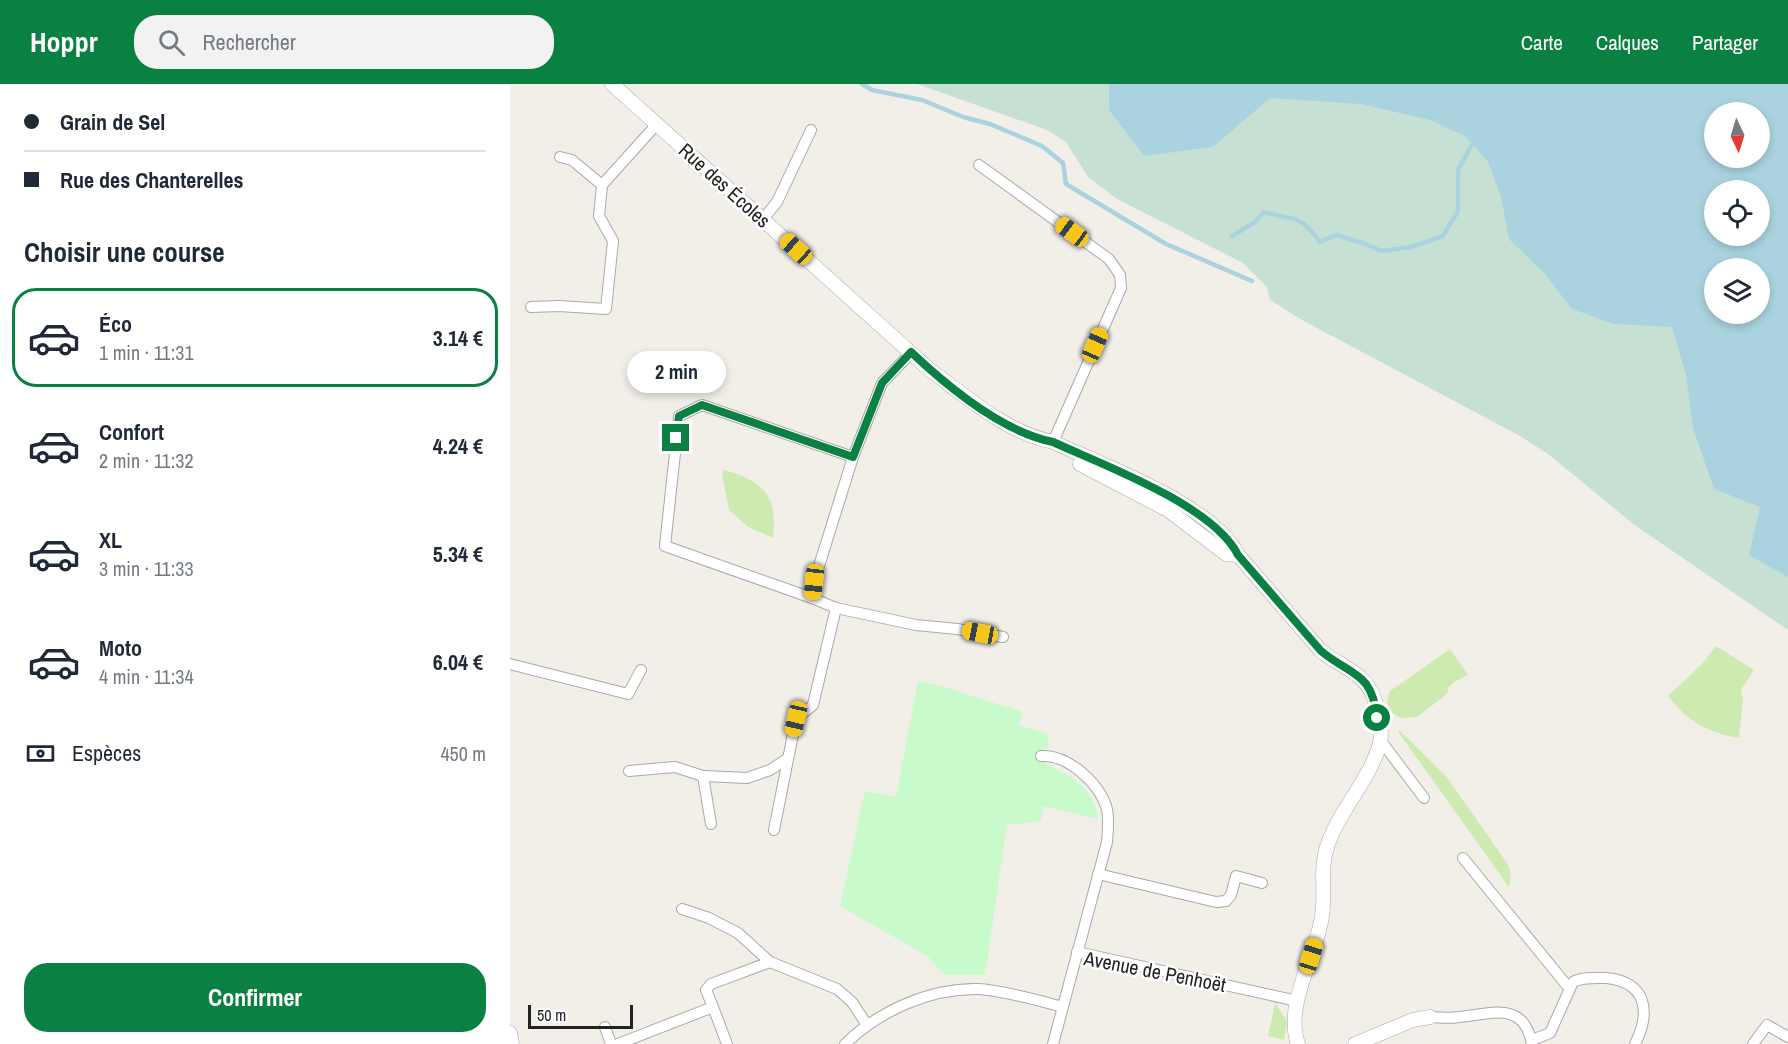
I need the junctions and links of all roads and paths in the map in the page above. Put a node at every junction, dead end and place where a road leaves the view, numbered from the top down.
1 (612, 84) edge
2 (657, 124) junction
3 (811, 130) dead end
4 (560, 157) dead end
5 (979, 165) dead end
6 (602, 184) junction
7 (763, 219) junction
8 (531, 307) dead end
9 (911, 352) junction
10 (1037, 439) junction
11 (1053, 442) junction
12 (853, 457) junction
13 (1168, 510) junction
14 (1209, 523) junction
15 (1212, 542) junction
16 (1238, 555) junction
17 (812, 598) junction
18 (836, 608) junction
19 (1003, 637) dead end
20 (510, 664) edge
21 (641, 670) dead end
22 (1381, 741) junction
23 (1041, 756) dead end
24 (787, 759) junction
25 (629, 771) dead end
26 (704, 776) junction
27 (1424, 798) dead end
28 (711, 824) dead end
29 (774, 830) dead end
30 (1463, 858) dead end
31 (1098, 873) junction
32 (1262, 884) dead end
33 (682, 909) dead end
34 (1077, 952) junction
35 (770, 962) junction
36 (1569, 988) junction
37 (1297, 1001) junction
38 (713, 1006) junction
39 (1064, 1007) junction
40 (1430, 1017) joint
41 (867, 1025) junction
42 (604, 1027) dead end
43 (510, 1033) edge
44 (1788, 1037) edge
45 (1532, 1042) edge
46 (848, 1043) edge
47 (512, 1044) edge
48 (611, 1044) edge
49 (618, 1044) edge
50 (726, 1044) edge
51 (1053, 1044) edge
52 (1298, 1044) edge
53 (1354, 1044) edge
54 (1635, 1044) edge
55 (1753, 1044) edge

1 - 2 street, Rue des Écoles
2 - 6 street
2 - 7 street, Rue des Écoles
3 - 7 street
4 - 6 street
5 - 11 street
6 - 8 street
7 - 9 street, Rue des Écoles
9 - 10 street, Rue des Écoles
9 - 12 street
10 - 11 street, Rue des Écoles
10 - 13 street, Rue des Écoles
11 - 14 street, Rue des Écoles
12 - 17 street
12 - 17 street
13 - 14 street
13 - 15 street, Rue des Écoles
14 - 15 street
14 - 16 street, Rue des Écoles
15 - 16 street, Rue des Écoles
16 - 22 street, Rue des Écoles
17 - 18 street
18 - 19 street
18 - 24 street
20 - 21 street
22 - 27 street, Rue des Écoles
22 - 37 street
23 - 31 street
24 - 26 street
24 - 29 street
25 - 26 street
26 - 28 street
30 - 36 street
31 - 32 street
31 - 34 street
33 - 35 street
34 - 37 street, Avenue de Penhoët
34 - 39 street, Avenue de Penhoët
35 - 38 street
35 - 41 street
36 - 45 street
36 - 54 street
37 - 52 street
38 - 49 street
38 - 50 street
39 - 41 street
39 - 51 street, Avenue de Penhoët
40 - 45 street
40 - 53 street
41 - 46 street
42 - 48 street
43 - 47 street
44 - 55 street

